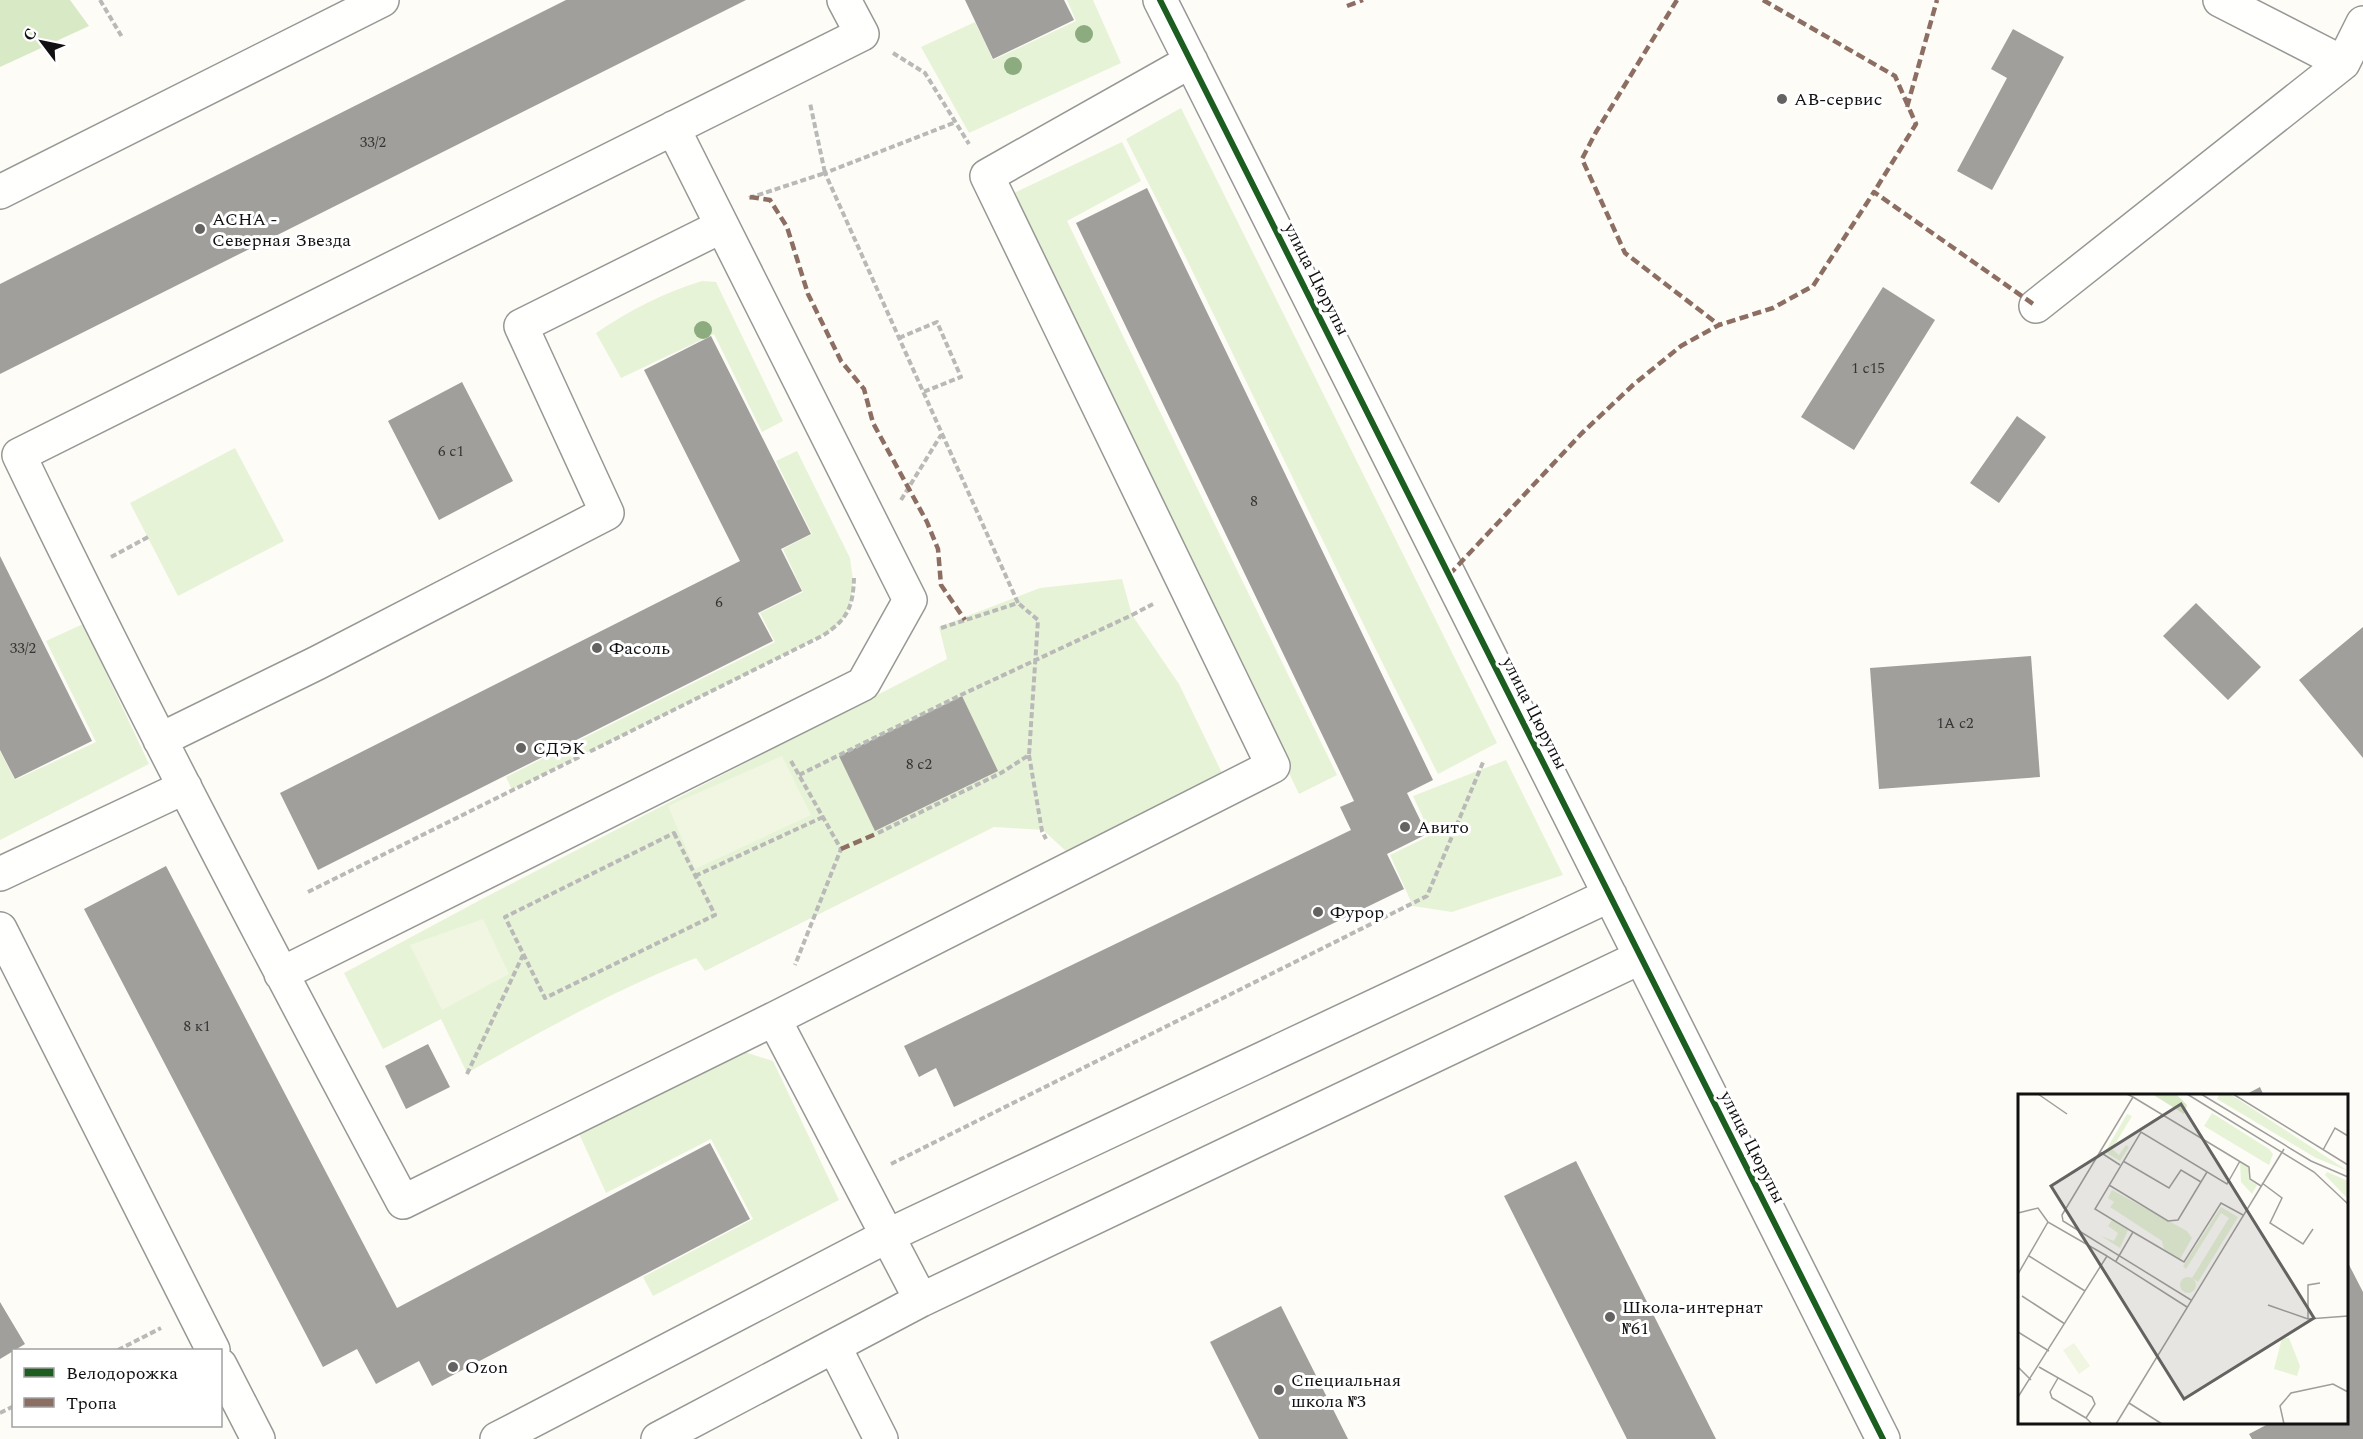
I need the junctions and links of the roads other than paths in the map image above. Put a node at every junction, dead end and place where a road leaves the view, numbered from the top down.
1 (382, 0) edge
2 (844, 0) edge
3 (1160, 0) edge
4 (2220, 0) edge
5 (2363, 23) edge
6 (1191, 61) junction
7 (2343, 63) junction
8 (673, 128) junction
9 (0, 192) edge
10 (722, 226) junction
11 (2036, 306) dead end
12 (160, 740) junction
13 (185, 787) junction
14 (0, 874) edge
15 (1610, 895) junction
16 (0, 929) edge
17 (1641, 957) junction
18 (281, 974) junction
19 (774, 1018) junction
20 (887, 1236) junction
21 (921, 1300) junction
22 (834, 1346) junction
23 (212, 1349) edge
24 (222, 1369) edge
25 (258, 1439) edge
26 (497, 1439) edge
27 (658, 1439) edge
28 (881, 1439) edge
29 (1883, 1439) edge

1 - 9 street
2 - 8 street
3 - 6 street, улица Цюрупы
4 - 7 street
5 - 7 street
6 - 15 street, улица Цюрупы
6 - 19 street
7 - 11 street
8 - 10 street
8 - 12 street
10 - 12 street
10 - 18 street
12 - 13 street
13 - 14 street
13 - 18 street
15 - 17 street, улица Цюрупы
15 - 20 street
16 - 23 street
17 - 21 street
17 - 29 street, улица Цюрупы
18 - 19 street
19 - 20 street
20 - 21 street
20 - 26 street
21 - 22 street
22 - 27 street
22 - 28 street
24 - 25 street

